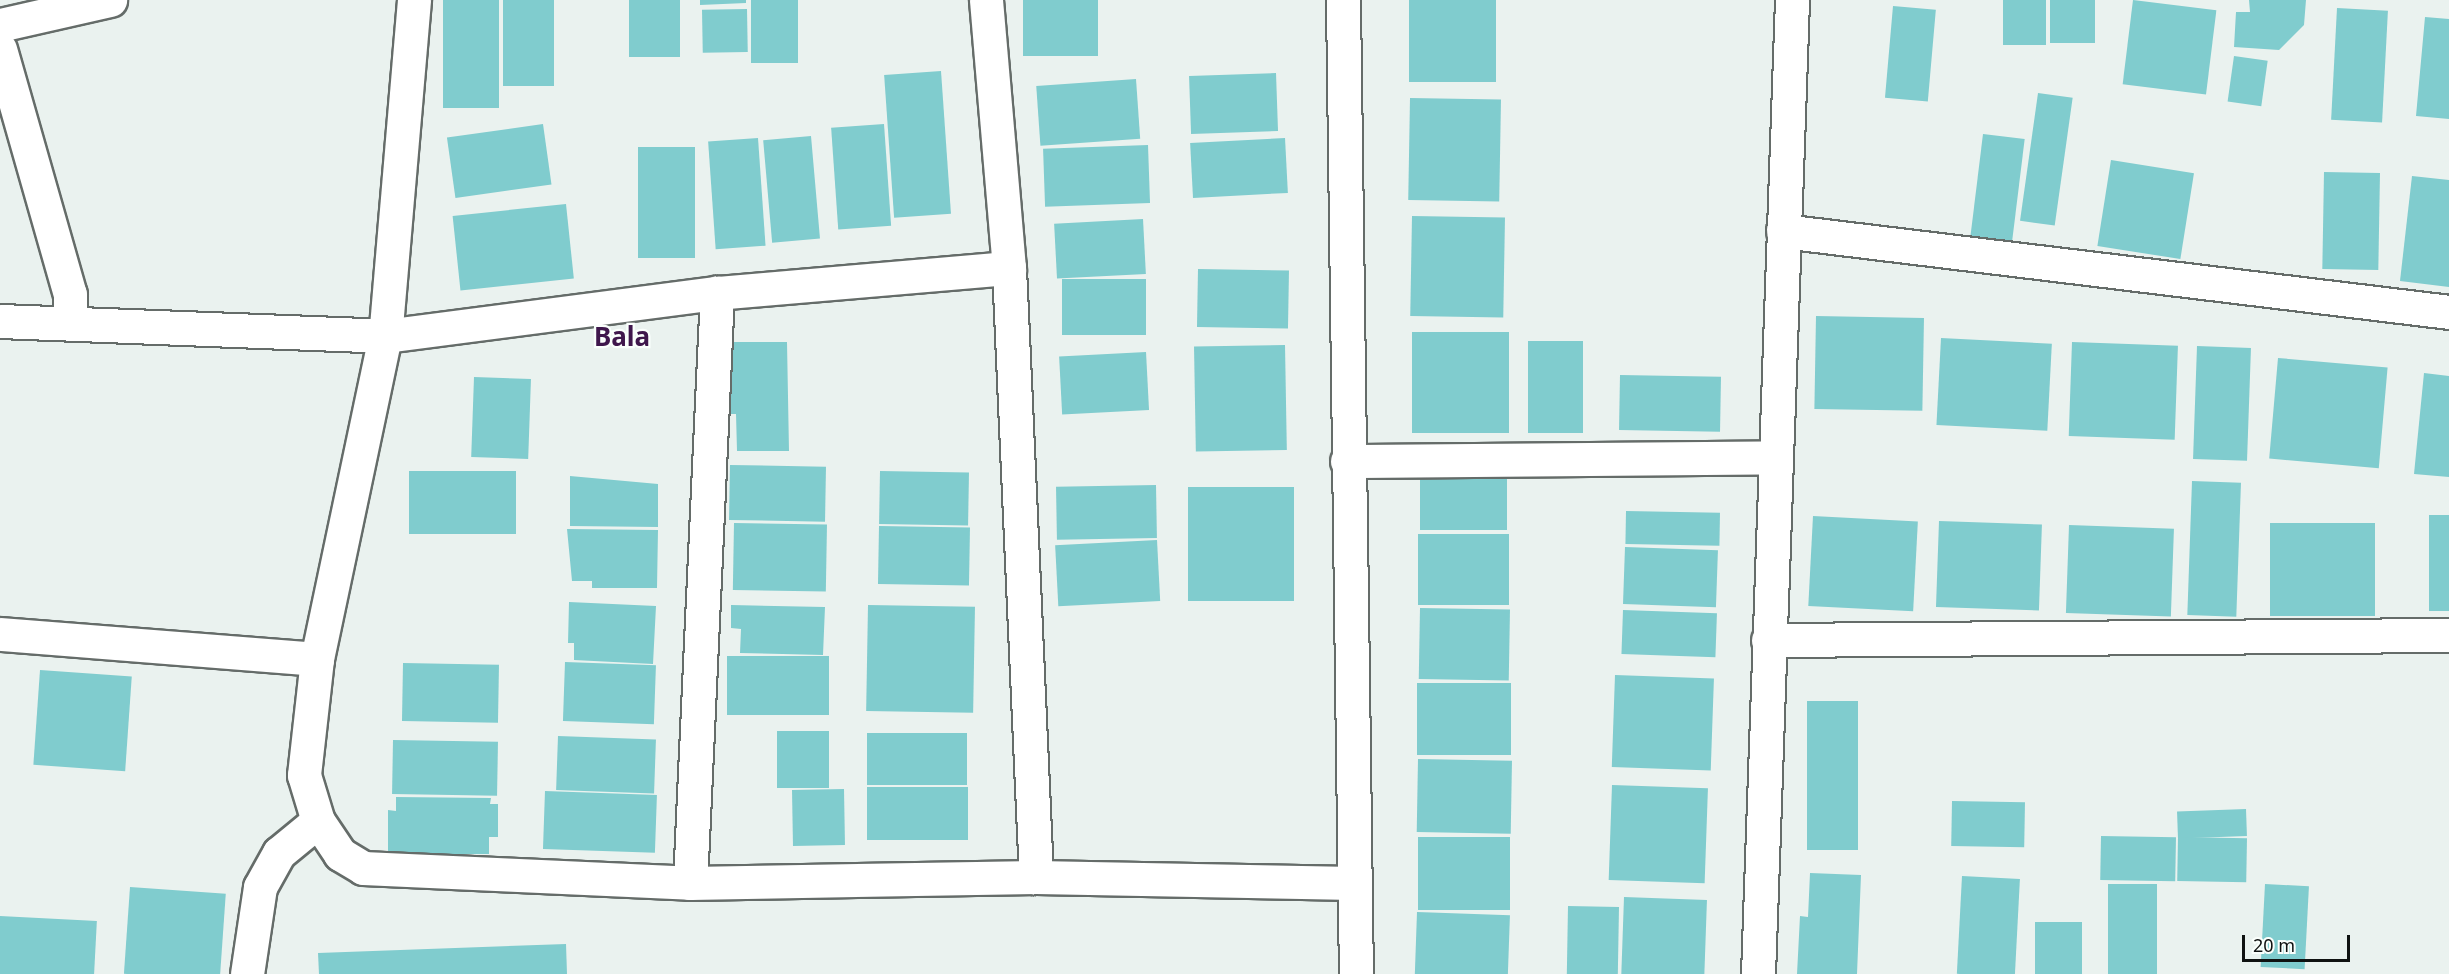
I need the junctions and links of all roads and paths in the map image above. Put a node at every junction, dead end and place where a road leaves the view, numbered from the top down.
1 (110, 0) edge
2 (414, 0) edge
3 (986, 0) edge
4 (1343, 0) edge
5 (1792, 0) edge
6 (0, 25) edge
7 (0, 49) edge
8 (1783, 231) junction
9 (1009, 268) junction
10 (717, 293) junction
11 (2449, 312) edge
12 (0, 321) edge
13 (70, 321) junction
14 (385, 336) junction
15 (1774, 457) junction
16 (1347, 461) junction
17 (0, 633) edge
18 (2449, 635) edge
19 (1768, 640) junction
20 (317, 659) junction
21 (318, 821) junction
22 (1036, 877) junction
23 (690, 884) junction
24 (1354, 884) junction
25 (247, 974) edge
26 (1356, 974) edge
27 (1758, 974) edge

1 - 6 street
2 - 14 street
3 - 9 street
4 - 16 street
5 - 8 street
7 - 13 street
8 - 11 street
8 - 15 street
9 - 10 street
9 - 22 street
10 - 14 street
10 - 23 street
12 - 13 street
13 - 14 street
14 - 20 street
15 - 16 street
15 - 19 street
16 - 24 street
17 - 20 street
18 - 19 street
19 - 27 street
20 - 21 street
21 - 23 street
21 - 25 street
22 - 23 street
22 - 24 street
24 - 26 street

